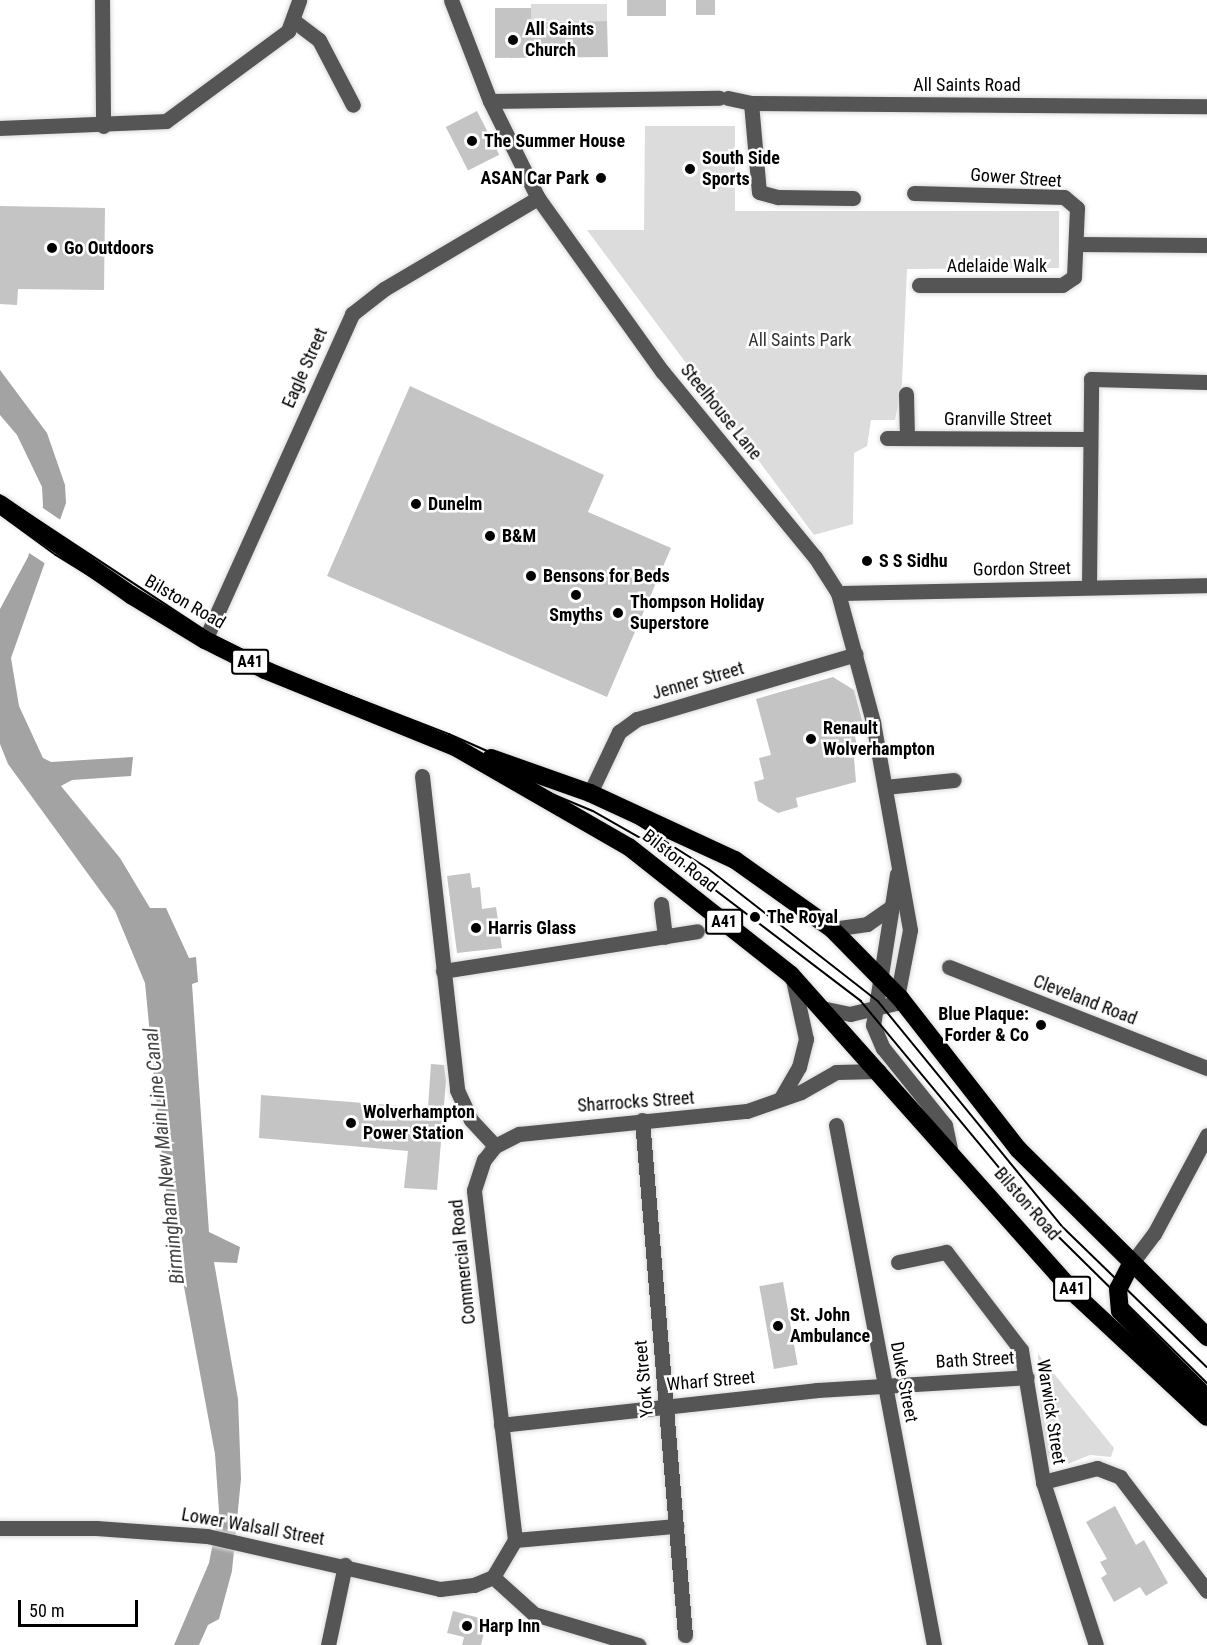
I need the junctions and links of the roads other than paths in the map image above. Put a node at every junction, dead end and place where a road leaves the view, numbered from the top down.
1 (102, 0) edge
2 (299, 0) edge
3 (451, 0) edge
4 (294, 21) junction
5 (490, 101) junction
6 (751, 103) junction
7 (353, 105) dead end
8 (1207, 106) edge
9 (103, 126) junction
10 (0, 128) edge
11 (914, 193) dead end
12 (538, 198) junction
13 (854, 198) dead end
14 (1076, 244) junction
15 (1207, 245) edge
16 (919, 285) dead end
17 (1207, 382) edge
18 (906, 394) dead end
19 (887, 438) dead end
20 (907, 438) junction
21 (1090, 439) junction
22 (0, 504) edge
23 (1207, 585) edge
24 (1089, 587) junction
25 (838, 593) junction
26 (205, 640) junction
27 (856, 654) junction
28 (455, 747) junction
29 (422, 776) dead end
30 (954, 780) dead end
31 (885, 787) junction
32 (590, 793) junction
33 (897, 871) junction
34 (661, 904) dead end
35 (891, 907) junction
36 (832, 929) junction
37 (697, 931) dead end
38 (665, 937) junction
39 (949, 967) dead end
40 (443, 971) junction
41 (790, 975) junction
42 (882, 977) junction
43 (900, 998) junction
44 (822, 1008) junction
45 (876, 1008) junction
46 (1207, 1068) edge
47 (879, 1071) junction
48 (781, 1098) junction
49 (642, 1120) junction
50 (836, 1125) dead end
51 (1207, 1135) edge
52 (495, 1146) junction
53 (950, 1149) junction
54 (1154, 1234) junction
55 (898, 1262) dead end
56 (1131, 1264) junction
57 (1153, 1285) junction
58 (1207, 1337) edge
59 (1027, 1377) junction
60 (885, 1385) junction
61 (817, 1390) joint
62 (1207, 1398) edge
63 (666, 1405) junction
64 (1207, 1417) edge
65 (501, 1425) junction
66 (1043, 1482) junction
67 (676, 1526) junction
68 (0, 1528) edge
69 (514, 1540) junction
70 (345, 1565) junction
71 (493, 1577) junction
72 (1207, 1591) edge
73 (685, 1635) dead end
74 (328, 1645) edge
75 (638, 1645) edge
76 (934, 1645) edge
77 (1095, 1645) edge

1 - 9 street
2 - 4 street
3 - 5 street, Steelhouse Lane
4 - 7 street
4 - 9 street
5 - 6 street, All Saints Road
5 - 12 street, Steelhouse Lane
6 - 8 street, All Saints Road
6 - 13 street
9 - 10 street
11 - 14 street, Gower Street
12 - 25 street, Steelhouse Lane
12 - 26 street, Eagle Street
14 - 15 street
14 - 16 street, Adelaide Walk
17 - 21 street
18 - 20 street
19 - 20 street, Granville Street
20 - 21 street, Granville Street
21 - 24 street
22 - 26 highway, Bilston Road / A41
23 - 24 street, Gordon Street
24 - 25 street, Gordon Street
25 - 27 street, Steelhouse Lane
26 - 28 highway, Bilston Road / A41
27 - 31 street, Steelhouse Lane
27 - 32 street, Jenner Street
28 - 32 highway, Bilston Road / A41
28 - 41 highway, Bilston Road / A41
29 - 40 street
30 - 31 street
31 - 33 street, Steelhouse Lane
32 - 36 highway, Bilston Road / A41
33 - 35 street, Steelhouse Lane
33 - 43 street, Steelhouse Lane
34 - 38 street
35 - 36 street
35 - 42 street, Steelhouse Lane
36 - 42 highway, Bilston Road / A41
37 - 38 street
38 - 40 street
39 - 46 street, Cleveland Road
40 - 52 street
41 - 44 highway, Bilston Road / A41
41 - 48 street
42 - 43 highway, Bilston Road / A41
42 - 45 street, Steelhouse Lane
43 - 45 street
43 - 56 highway, Bilston Road / A41
44 - 45 street
44 - 47 highway, Bilston Road / A41
45 - 53 street, Steelhouse Lane
47 - 48 street, Sharrocks Street
47 - 53 highway, Bilston Road / A41
48 - 49 street, Sharrocks Street
49 - 52 street, Sharrocks Street
49 - 63 street, York Street
50 - 60 street, Duke Street
51 - 54 street
52 - 65 street, Commercial Road
53 - 64 highway, Bilston Road / A41
54 - 56 street
54 - 57 street
55 - 59 street, Warwick Street
56 - 57 highway, Bilston Road / A41
56 - 62 highway
57 - 58 highway, Bilston Road / A41
59 - 60 street, Bath Street
59 - 66 street, Warwick Street
60 - 61 street, Bath Street
60 - 76 street, Duke Street
61 - 63 street, Wharf Street
63 - 65 street, Wharf Street
63 - 67 street, York Street
65 - 69 street, Commercial Road
66 - 72 street
66 - 77 street, Warwick Street
67 - 69 street
67 - 73 street, York Street
68 - 70 street, Lower Walsall Street
69 - 71 street
70 - 71 street, Lower Walsall Street
70 - 74 street
71 - 75 street

